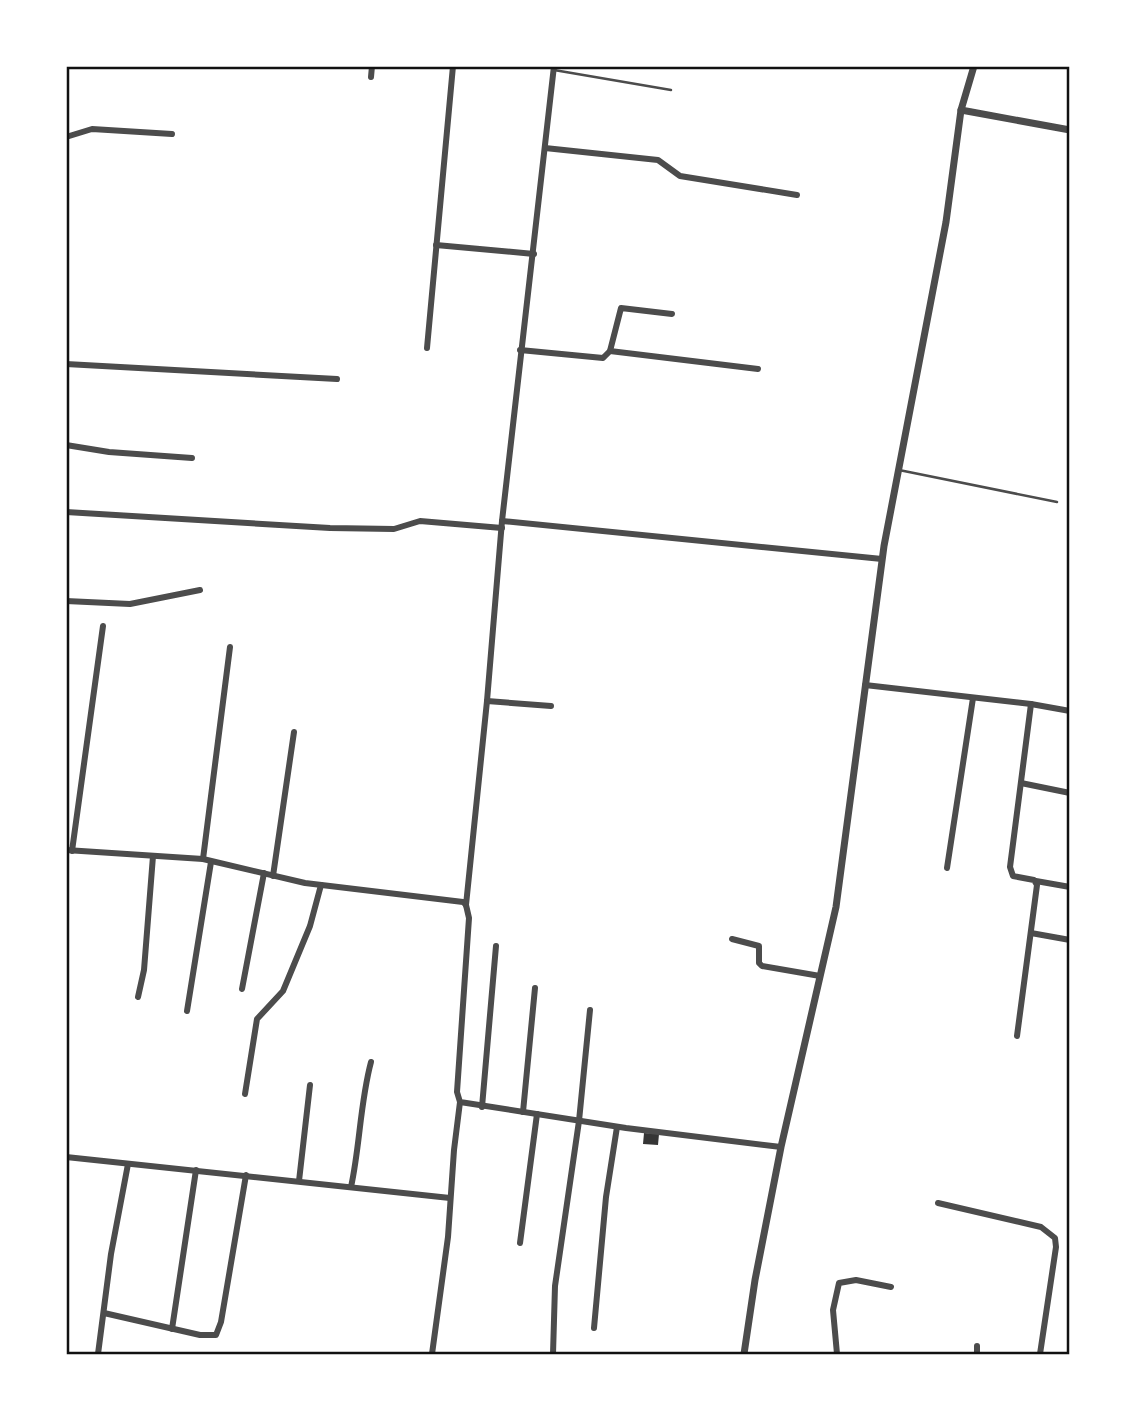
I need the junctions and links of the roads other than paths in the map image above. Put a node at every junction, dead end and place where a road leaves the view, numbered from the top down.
1 (372, 66) edge
2 (453, 66) edge
3 (974, 66) edge
4 (554, 68) edge
5 (371, 77) dead end
6 (671, 90) dead end
7 (961, 110) junction
8 (1069, 130) edge
9 (172, 134) dead end
10 (66, 137) edge
11 (545, 148) junction
12 (797, 195) dead end
13 (436, 245) junction
14 (534, 254) junction
15 (672, 314) dead end
16 (427, 348) dead end
17 (520, 350) junction
18 (610, 351) junction
19 (66, 364) edge
20 (758, 369) dead end
21 (337, 379) dead end
22 (66, 446) edge
23 (192, 458) dead end
24 (898, 469) junction
25 (1057, 502) dead end
26 (66, 512) edge
27 (502, 525) junction
28 (882, 559) junction
29 (200, 590) dead end
30 (66, 601) edge
31 (103, 626) dead end
32 (229, 647) dead end
33 (865, 685) junction
34 (973, 698) junction
35 (487, 701) junction
36 (1031, 704) junction
37 (551, 706) dead end
38 (1069, 711) edge
39 (294, 732) dead end
40 (1021, 783) junction
41 (1069, 793) edge
42 (69, 850) edge
43 (153, 856) junction
44 (203, 859) junction
45 (211, 862) junction
46 (947, 868) dead end
47 (264, 873) junction
48 (273, 876) junction
49 (1036, 881) junction
50 (321, 885) junction
51 (1069, 887) edge
52 (466, 905) junction
53 (1031, 933) junction
54 (732, 939) dead end
55 (1069, 940) edge
56 (496, 946) dead end
57 (820, 976) junction
58 (535, 988) dead end
59 (242, 989) dead end
60 (138, 997) dead end
61 (590, 1010) dead end
62 (187, 1011) dead end
63 (1017, 1037) dead end
64 (372, 1062) dead end
65 (310, 1085) dead end
66 (244, 1094) dead end
67 (460, 1102) junction
68 (482, 1107) junction
69 (523, 1112) junction
70 (537, 1114) junction
71 (579, 1121) junction
72 (617, 1127) junction
73 (781, 1147) junction
74 (66, 1157) edge
75 (128, 1164) junction
76 (196, 1170) junction
77 (246, 1175) junction
78 (299, 1181) junction
79 (351, 1187) junction
80 (450, 1198) junction
81 (938, 1203) dead end
82 (520, 1243) dead end
83 (891, 1287) dead end
84 (104, 1313) junction
85 (594, 1328) dead end
86 (172, 1329) junction
87 (977, 1346) dead end
88 (98, 1354) edge
89 (432, 1354) edge
90 (553, 1354) edge
91 (744, 1354) edge
92 (837, 1354) edge
93 (976, 1354) edge
94 (1040, 1354) edge

1 - 5 street
2 - 13 street
3 - 7 street
4 - 6 lane
4 - 11 street
7 - 8 street
7 - 24 street
9 - 10 street
11 - 12 street
11 - 14 street
13 - 14 street
13 - 16 street
14 - 17 street
15 - 18 street
17 - 18 street
17 - 27 street
18 - 20 street
19 - 21 street
22 - 23 street
24 - 25 lane
24 - 28 street
26 - 27 street
27 - 28 street
27 - 35 street
28 - 33 street
29 - 30 street
31 - 42 street
32 - 44 street
33 - 34 street
33 - 57 street
34 - 36 street
34 - 46 street
35 - 37 street
35 - 52 street
36 - 38 street
36 - 40 street
39 - 48 street
40 - 41 street
40 - 49 street
42 - 43 street
43 - 44 street
43 - 60 street
44 - 45 street
45 - 47 street
45 - 62 street
47 - 48 street
47 - 59 street
48 - 50 street
49 - 51 street
49 - 53 street
50 - 52 street
50 - 66 street
52 - 67 street
53 - 55 street
53 - 63 street
54 - 57 street
56 - 68 street
57 - 73 street
58 - 69 street
61 - 71 street
64 - 79 street
65 - 78 street
67 - 68 street
67 - 80 street
68 - 69 street
69 - 70 street
70 - 71 street
70 - 82 street
71 - 72 street
71 - 90 street
72 - 73 street
72 - 85 street
73 - 91 street
74 - 75 street
75 - 76 street
75 - 84 street
76 - 77 street
76 - 86 street
77 - 78 street
77 - 86 street
78 - 79 street
79 - 80 street
80 - 89 street
81 - 94 street
83 - 92 street
84 - 86 street
84 - 88 street
87 - 93 street

